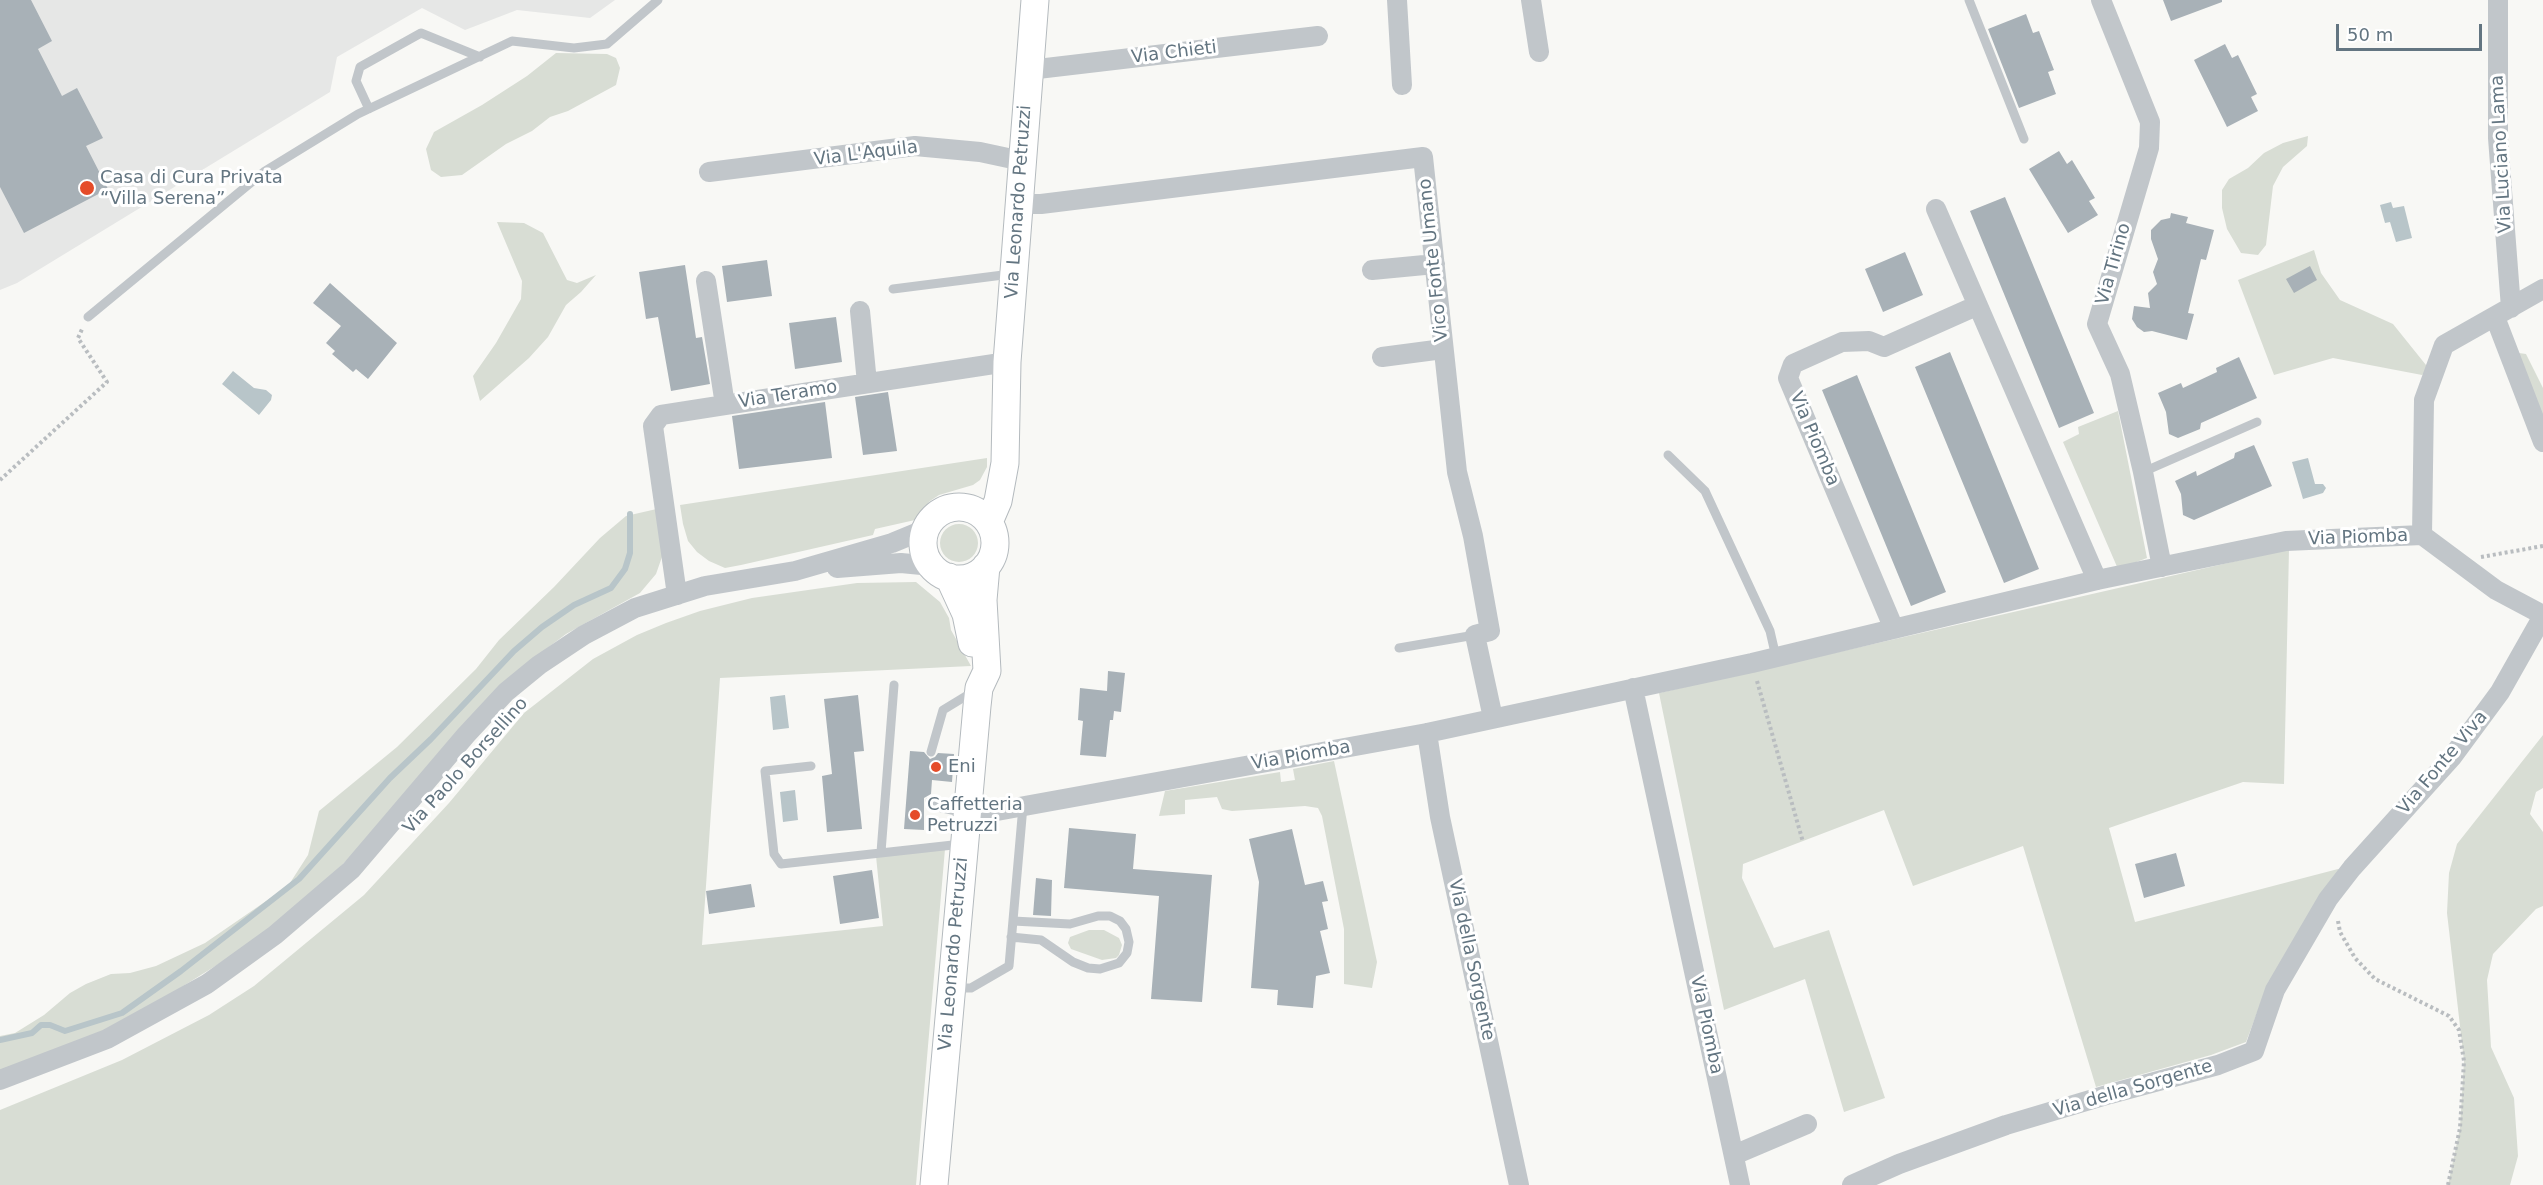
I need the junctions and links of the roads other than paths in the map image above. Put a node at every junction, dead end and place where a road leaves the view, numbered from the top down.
1 (658, 0) edge
2 (1035, 0) edge
3 (1397, 0) edge
4 (1531, 0) edge
5 (1969, 0) edge
6 (2100, 0) edge
7 (2498, 0) edge
8 (1318, 36) dead end
9 (1539, 52) dead end
10 (480, 57) junction
11 (1029, 70) junction
12 (1402, 85) dead end
13 (369, 109) junction
14 (2024, 139) dead end
15 (1022, 161) junction
16 (710, 172) dead end
17 (1019, 204) junction
18 (1936, 209) dead end
19 (1435, 264) junction
20 (1372, 270) dead end
21 (1013, 273) junction
22 (706, 281) dead end
23 (2543, 289) edge
24 (893, 290) dead end
25 (1976, 306) junction
26 (860, 311) dead end
27 (2503, 313) junction
28 (88, 317) road end
29 (1443, 349) junction
30 (1382, 357) dead end
31 (1006, 362) junction
32 (867, 383) junction
33 (1005, 404) junction
34 (725, 405) junction
35 (2257, 422) dead end
36 (2543, 442) edge
37 (1668, 455) dead end
38 (2143, 472) junction
39 (963, 507) junction
40 (989, 522) junction
41 (926, 529) junction
42 (2422, 535) junction
43 (986, 566) junction
44 (2162, 567) junction
45 (795, 571) junction
46 (941, 572) junction
47 (2097, 580) junction
48 (677, 595) junction
49 (2543, 616) edge
50 (1894, 629) junction
51 (1476, 635) junction
52 (1399, 648) dead end
53 (1776, 657) junction
54 (894, 685) dead end
55 (1633, 688) junction
56 (979, 693) junction
57 (1493, 718) junction
58 (1427, 733) junction
59 (931, 752) dead end
60 (811, 766) dead end
61 (930, 801) dead end
62 (1023, 806) junction
63 (967, 813) junction
64 (964, 844) junction
65 (881, 852) junction
66 (2328, 899) joint
67 (1013, 921) junction
68 (1011, 937) junction
69 (951, 988) junction
70 (0, 1080) edge
71 (1807, 1124) dead end
72 (1734, 1155) junction
73 (934, 1185) edge
74 (1519, 1185) edge
75 (1740, 1185) edge
76 (1852, 1185) edge

1 - 10 lane
2 - 11 main road, Via Leonardo Petruzzi
3 - 12 street
4 - 9 street
5 - 14 lane
6 - 38 street, Via Tirino
7 - 27 street, Via Luciano Lama
8 - 11 street, Via Chieti
10 - 13 lane
10 - 13 lane
11 - 15 main road, Via Leonardo Petruzzi
13 - 28 lane
15 - 16 street, Via L'Aquila
15 - 17 main road, Via Leonardo Petruzzi
17 - 19 street, Vico Fonte Umano
17 - 21 main road, Via Leonardo Petruzzi
18 - 25 street
19 - 20 street
19 - 29 street, Vico Fonte Umano
21 - 24 lane
21 - 31 main road, Via Leonardo Petruzzi
22 - 34 street, Via Teramo
23 - 27 street, Via Piomba
25 - 47 street
25 - 50 street, Via Piomba
26 - 32 street
27 - 36 street, Via Luciano Lama
27 - 42 street, Via Piomba
29 - 30 street
29 - 51 street, Vico Fonte Umano
31 - 32 street, Via Teramo
31 - 33 main road, Via Leonardo Petruzzi
32 - 34 street, Via Teramo
33 - 39 main road, Via Leonardo Petruzzi
33 - 40 main road, Via Leonardo Petruzzi
34 - 48 street
35 - 38 lane
37 - 53 lane
38 - 44 street, Via Tirino
39 - 40 main road
39 - 41 main road
40 - 43 main road
41 - 45 street, Via Paolo Borsellino
41 - 46 main road
42 - 44 street, Via Piomba
42 - 49 street, Via Fonte Viva
43 - 46 main road
43 - 56 main road, Via Leonardo Petruzzi
44 - 47 street, Via Piomba
45 - 46 street, Via Paolo Borsellino
45 - 48 street, Via Paolo Borsellino
46 - 56 main road, Via Leonardo Petruzzi
47 - 50 street, Via Piomba
48 - 70 street, Via Paolo Borsellino
49 - 66 street, Via Fonte Viva
50 - 53 street, Via Piomba
51 - 52 lane
51 - 57 street
53 - 55 street, Via Piomba
54 - 65 lane
55 - 57 street, Via Piomba
55 - 72 street, Via Piomba
56 - 59 lane
56 - 63 main road, Via Leonardo Petruzzi
57 - 58 street, Via Piomba
58 - 62 street, Via Piomba
58 - 74 street, Via della Sorgente
60 - 65 lane
61 - 63 lane
62 - 63 street, Via Piomba
62 - 67 lane
63 - 64 main road, Via Leonardo Petruzzi
64 - 65 lane
64 - 69 main road, Via Leonardo Petruzzi
66 - 76 street, Via della Sorgente
67 - 68 lane
67 - 68 lane
68 - 69 lane
69 - 73 main road, Via Leonardo Petruzzi
71 - 72 street
72 - 75 street, Via Piomba

